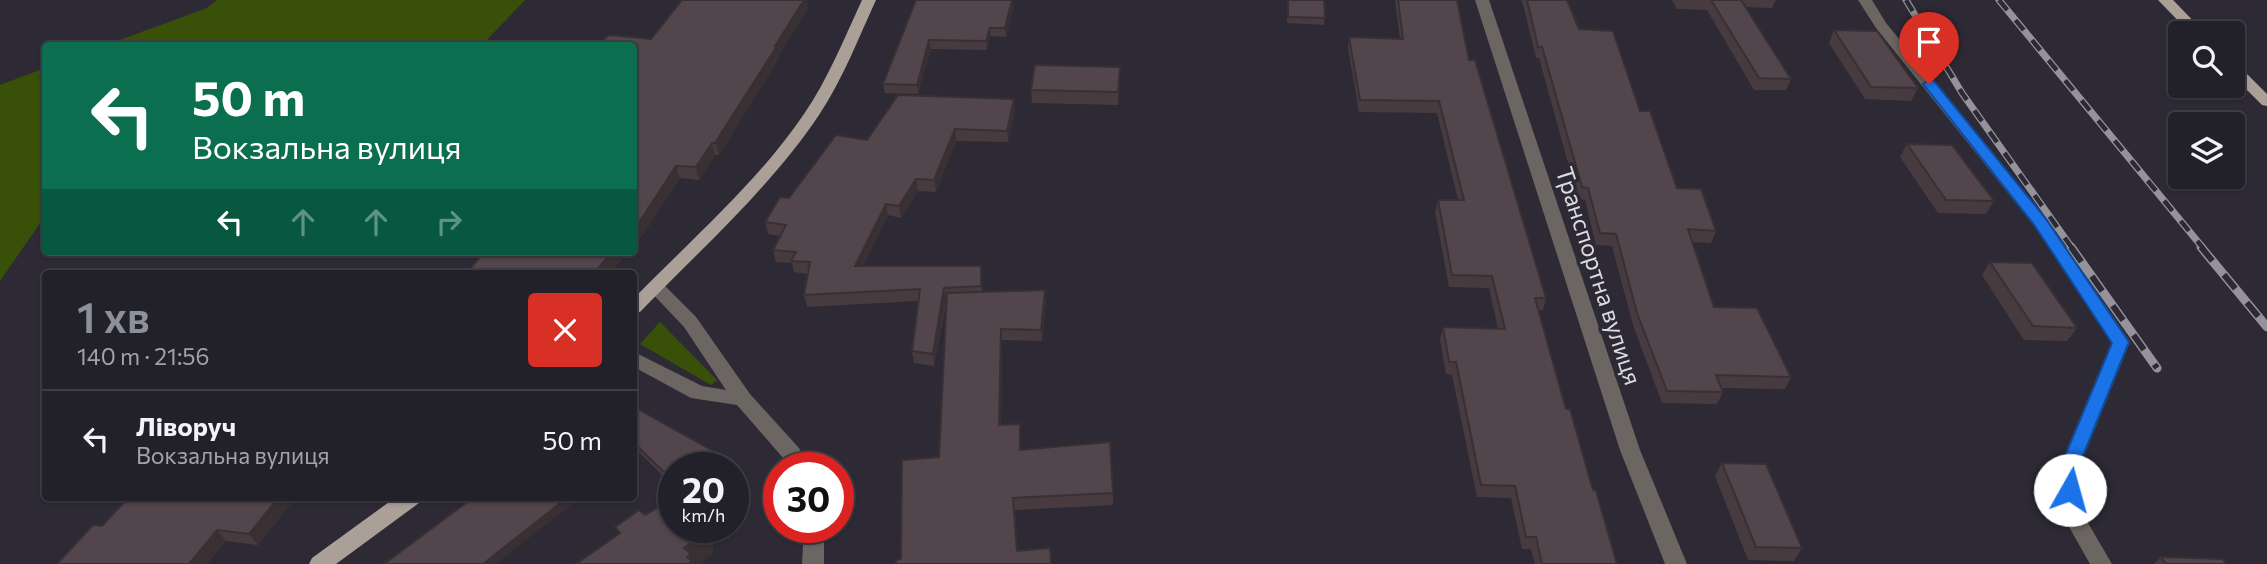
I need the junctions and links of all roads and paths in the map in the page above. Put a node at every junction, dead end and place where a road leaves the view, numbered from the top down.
1 (869, 0) edge
2 (1482, 0) edge
3 (1865, 0) edge
4 (2165, 0) edge
5 (2187, 21) edge
6 (2245, 80) edge
7 (2267, 102) edge
8 (655, 286) junction
9 (637, 305) edge
10 (637, 361) edge
11 (743, 399) junction
12 (790, 452) edge
13 (407, 501) edge
14 (814, 543) edge
15 (2098, 559) edge
16 (320, 564) edge
17 (813, 564) edge
18 (1676, 564) edge

1 - 8 main road
2 - 18 street, Транспортна вулиця
3 - 15 street
4 - 5 main road
6 - 7 main road
8 - 9 main road
8 - 11 street
10 - 11 street
11 - 12 street
13 - 16 main road
14 - 17 street

